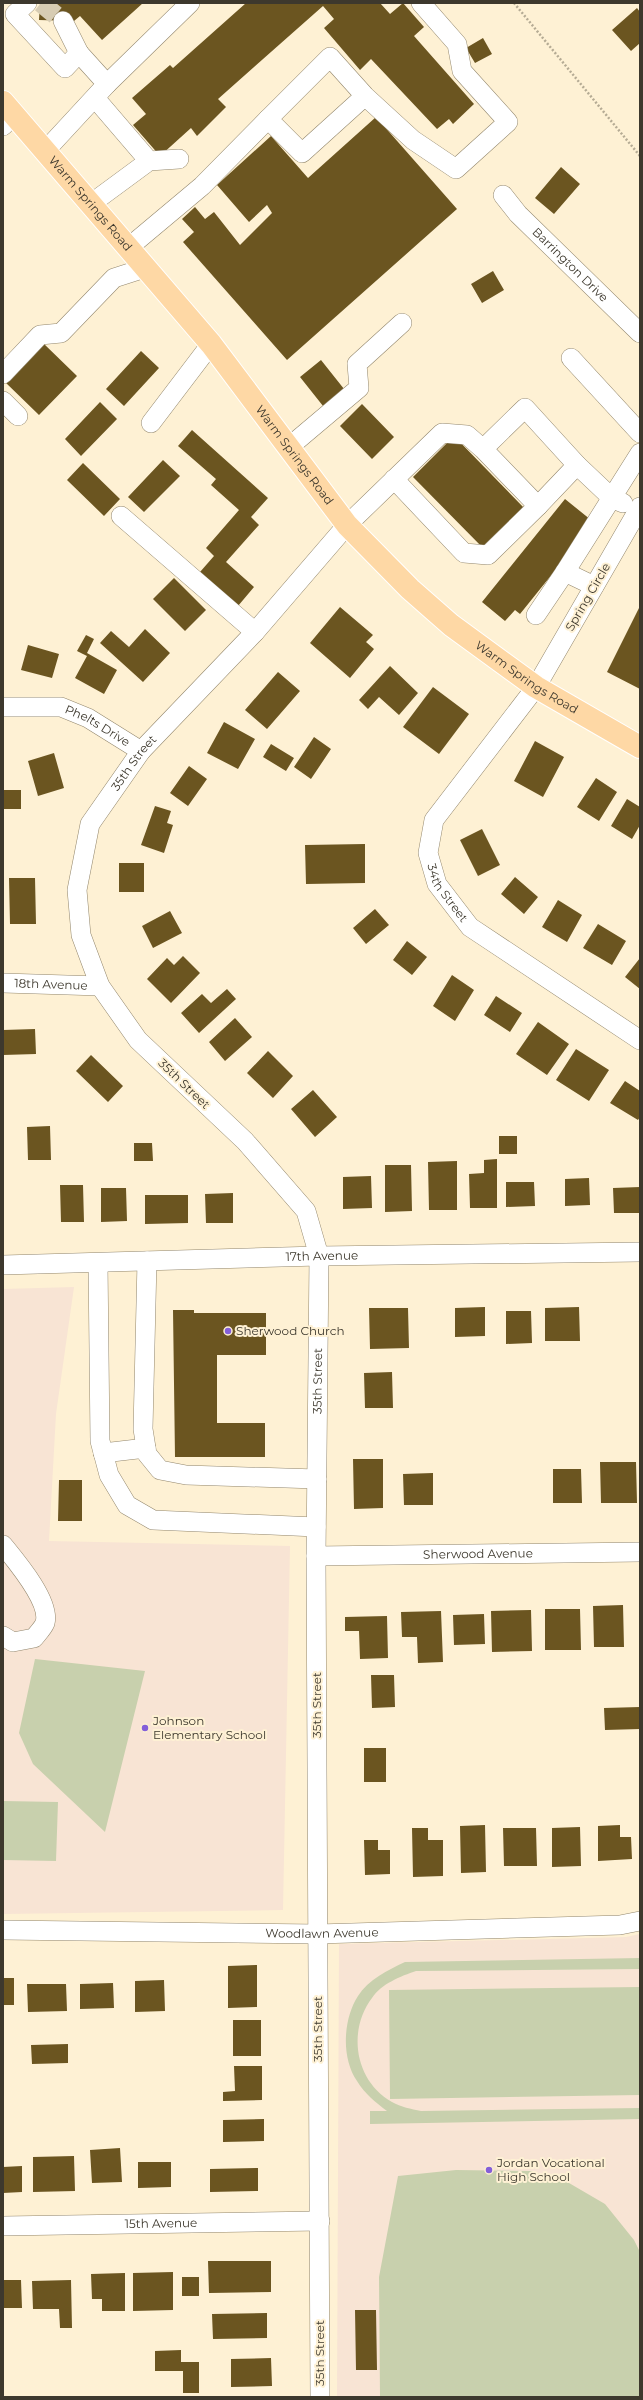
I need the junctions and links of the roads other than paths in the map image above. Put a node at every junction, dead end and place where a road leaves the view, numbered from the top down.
1 (27, 3) edge
2 (190, 3) edge
3 (421, 3) edge
4 (63, 21) tunnel mouth
5 (79, 53) junction
6 (101, 91) junction
7 (365, 96) junction
8 (7, 114) edge
9 (268, 119) junction
10 (46, 150) junction
11 (179, 159) dead end
12 (149, 161) junction
13 (503, 195) dead end
14 (92, 203) junction
15 (128, 248) junction
16 (145, 268) junction
17 (402, 323) dead end
18 (640, 333) edge
19 (211, 344) junction
20 (571, 358) dead end
21 (3, 374) edge
22 (3, 401) edge
23 (18, 416) dead end
24 (151, 423) dead end
25 (640, 433) edge
26 (289, 447) junction
27 (483, 449) junction
28 (640, 453) edge
29 (577, 465) junction
30 (394, 479) junction
31 (613, 498) junction
32 (538, 506) junction
33 (639, 509) edge
34 (121, 516) dead end
35 (347, 525) junction
36 (565, 572) junction
37 (594, 586) junction
38 (536, 615) dead end
39 (256, 632) junction
40 (536, 687) junction
41 (3, 707) edge
42 (640, 747) edge
43 (141, 751) junction
44 (3, 983) edge
45 (100, 986) junction
46 (640, 1040) edge
47 (640, 1252) edge
48 (319, 1256) junction
49 (147, 1261) junction
50 (98, 1262) junction
51 (3, 1265) edge
52 (146, 1448) junction
53 (103, 1453) junction
54 (317, 1479) junction
55 (316, 1527) junction
56 (3, 1545) edge
57 (640, 1552) edge
58 (316, 1556) junction
59 (3, 1636) edge
60 (640, 1921) edge
61 (3, 1930) edge
62 (318, 1934) junction
63 (320, 2221) junction
64 (3, 2226) edge
65 (320, 2397) edge

1 - 5 street
2 - 6 street
3 - 7 street
4 - 5 street
5 - 6 street
6 - 10 street
6 - 12 street
7 - 9 street
7 - 9 street
8 - 10 main road, Warm Springs Road
9 - 15 street
10 - 14 main road, Warm Springs Road
11 - 12 street
12 - 14 street
13 - 18 street, Barrington Drive
14 - 15 main road, Warm Springs Road
15 - 16 main road, Warm Springs Road
16 - 19 main road, Warm Springs Road
16 - 21 street
17 - 26 street
19 - 24 street
19 - 26 main road, Warm Springs Road
20 - 25 street
22 - 23 street
26 - 35 main road, Warm Springs Road
27 - 29 street
27 - 30 street, 35th Street
27 - 32 street, 35th Street
28 - 31 street
29 - 31 street
29 - 32 street
30 - 32 street
30 - 35 street, 35th Street
31 - 33 street
31 - 36 street
33 - 37 street, Spring Circle
34 - 39 street
35 - 39 street, 35th Street
35 - 40 main road, Warm Springs Road
36 - 37 street
36 - 38 street
37 - 40 street, Spring Circle
39 - 43 street, 35th Street
40 - 42 main road, Warm Springs Road
40 - 46 street, 34th Street
41 - 43 street, Phelts Drive
43 - 45 street, 35th Street
44 - 45 street, 18th Avenue
45 - 48 street, 35th Street
47 - 48 street, 17th Avenue
48 - 49 street, 17th Avenue
48 - 54 street, 35th Street
49 - 50 street, 17th Avenue
49 - 52 street
50 - 51 street, 17th Avenue
50 - 53 street
52 - 53 street
52 - 54 street
53 - 55 street
54 - 55 street, 35th Street
55 - 58 street, 35th Street
56 - 59 street
57 - 58 street, Sherwood Avenue
58 - 62 street, 35th Street
60 - 62 street, Woodlawn Avenue
61 - 62 street, Woodlawn Avenue
62 - 63 street, 35th Street
63 - 64 street, 15th Avenue
63 - 65 street, 35th Street

